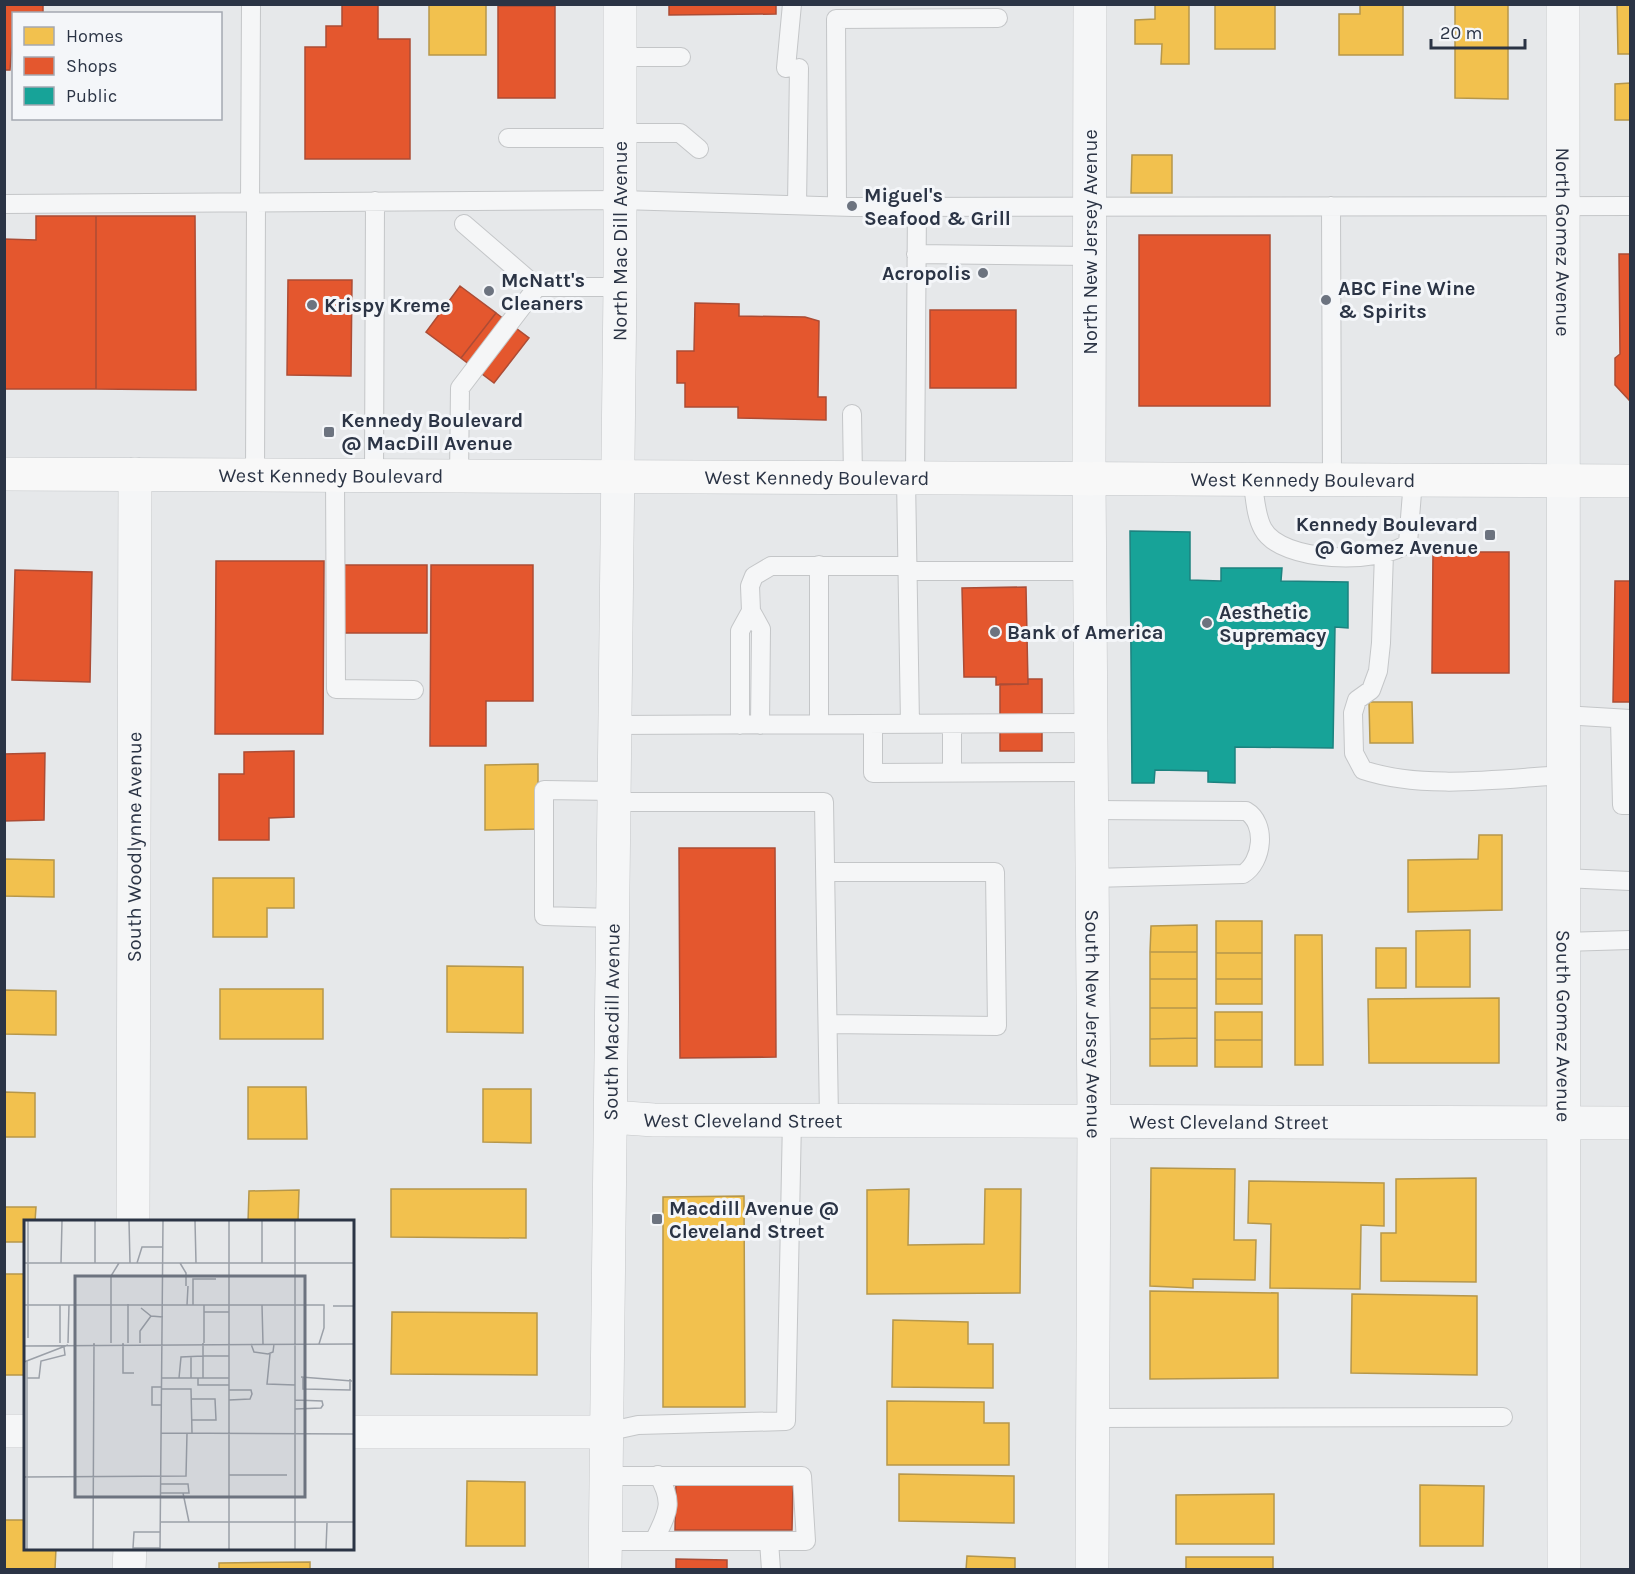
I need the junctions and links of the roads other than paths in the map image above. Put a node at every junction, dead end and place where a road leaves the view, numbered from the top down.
1 (251, 4) edge
2 (620, 4) edge
3 (792, 4) edge
4 (1090, 4) edge
5 (1563, 4) edge
6 (998, 18) dead end
7 (620, 57) junction
8 (681, 57) dead end
9 (620, 135) junction
10 (508, 138) dead end
11 (699, 149) dead end
12 (621, 200) junction
13 (375, 201) junction
14 (253, 202) junction
15 (4, 204) edge
16 (797, 206) junction
17 (917, 206) junction
18 (1091, 206) junction
19 (1630, 206) edge
20 (837, 207) junction
21 (1331, 207) junction
22 (1563, 207) junction
23 (464, 224) dead end
24 (916, 254) junction
25 (1091, 256) junction
26 (537, 287) junction
27 (620, 287) junction
28 (852, 414) dead end
29 (4, 474) edge
30 (135, 474) junction
31 (255, 474) junction
32 (335, 475) junction
33 (374, 476) junction
34 (459, 476) junction
35 (616, 477) junction
36 (853, 478) junction
37 (910, 478) junction
38 (1089, 479) junction
39 (1251, 479) junction
40 (1332, 480) junction
41 (1413, 480) junction
42 (1562, 481) junction
43 (1630, 481) edge
44 (1384, 553) junction
45 (819, 565) junction
46 (908, 568) junction
47 (1089, 571) junction
48 (751, 611) junction
49 (414, 690) dead end
50 (1563, 715) junction
51 (1625, 719) edge
52 (1091, 723) junction
53 (819, 724) junction
54 (873, 724) junction
55 (910, 724) junction
56 (952, 724) junction
57 (614, 725) junction
58 (740, 725) junction
59 (760, 725) junction
60 (1091, 772) junction
61 (952, 773) junction
62 (1563, 775) junction
63 (614, 797) junction
64 (1630, 805) edge
65 (1092, 810) junction
66 (825, 872) junction
67 (1092, 878) junction
68 (1563, 878) junction
69 (1630, 881) edge
70 (613, 918) junction
71 (1630, 940) edge
72 (1563, 942) junction
73 (829, 1024) junction
74 (611, 1117) junction
75 (792, 1119) junction
76 (829, 1119) junction
77 (1094, 1122) junction
78 (1564, 1122) junction
79 (1630, 1123) edge
80 (133, 1220) edge
81 (1503, 1416) dead end
82 (1093, 1418) junction
83 (4, 1431) edge
84 (24, 1431) edge
85 (354, 1432) edge
86 (606, 1432) junction
87 (658, 1475) junction
88 (606, 1476) junction
89 (654, 1541) junction
90 (769, 1541) junction
91 (129, 1550) edge
92 (605, 1555) edge
93 (129, 1569) edge
94 (771, 1569) edge
95 (1092, 1569) edge
96 (1564, 1569) edge

1 - 14 lane
2 - 7 street, North Mac Dill Avenue
3 - 16 lane
4 - 18 street, North New Jersey Avenue
5 - 22 street, North Gomez Avenue
6 - 20 lane
7 - 8 lane
7 - 9 street, North Mac Dill Avenue
9 - 10 lane
9 - 11 lane
9 - 12 street, North Mac Dill Avenue
12 - 13 lane
12 - 16 lane
12 - 27 street, North Mac Dill Avenue
13 - 14 lane
13 - 33 lane
14 - 15 lane
14 - 31 lane
16 - 20 lane
17 - 18 lane
17 - 20 lane
17 - 24 lane
18 - 21 lane
18 - 25 street, North New Jersey Avenue
19 - 22 lane
21 - 22 lane
21 - 40 lane
22 - 42 street, North Gomez Avenue
23 - 26 lane
24 - 25 lane
24 - 37 lane
25 - 38 street, North New Jersey Avenue
26 - 27 lane
26 - 34 lane
27 - 35 street, North Mac Dill Avenue
28 - 36 lane
29 - 30 main road, West Kennedy Boulevard
30 - 31 main road, West Kennedy Boulevard
30 - 80 street, South Woodlynne Avenue
31 - 32 main road, West Kennedy Boulevard
32 - 33 main road, West Kennedy Boulevard
32 - 49 lane
33 - 34 main road, West Kennedy Boulevard
34 - 35 main road, West Kennedy Boulevard
35 - 36 main road, West Kennedy Boulevard
35 - 57 street, South Macdill Avenue
36 - 37 main road, West Kennedy Boulevard
37 - 38 main road, West Kennedy Boulevard
37 - 46 lane
38 - 39 main road, West Kennedy Boulevard
38 - 47 street, South New Jersey Avenue
39 - 40 main road, West Kennedy Boulevard
39 - 44 lane
40 - 41 main road, West Kennedy Boulevard
41 - 42 main road, West Kennedy Boulevard
41 - 44 lane
42 - 43 main road, West Kennedy Boulevard
42 - 50 street, South Gomez Avenue
44 - 62 lane
45 - 46 lane
45 - 48 lane
45 - 53 lane
46 - 47 lane
46 - 55 lane
47 - 52 street, South New Jersey Avenue
48 - 58 lane
48 - 59 lane
50 - 51 lane
50 - 62 street, South Gomez Avenue
51 - 64 lane
52 - 56 lane
52 - 60 street, South New Jersey Avenue
53 - 54 lane
53 - 59 lane
54 - 55 lane
54 - 61 lane
55 - 56 lane
56 - 61 lane
57 - 58 lane
57 - 63 street, South Macdill Avenue
58 - 59 lane
60 - 61 lane
60 - 65 street, South New Jersey Avenue
62 - 68 street, South Gomez Avenue
63 - 66 lane
63 - 70 street, South Macdill Avenue
63 - 70 lane
65 - 67 street, South New Jersey Avenue
65 - 67 lane
66 - 73 lane
66 - 73 lane
67 - 77 street, South New Jersey Avenue
68 - 69 lane
68 - 72 street, South Gomez Avenue
70 - 74 street, South Macdill Avenue
71 - 72 lane
72 - 78 street, South Gomez Avenue
73 - 76 lane
74 - 75 street, West Cleveland Street
74 - 86 street, South Macdill Avenue
75 - 76 street, West Cleveland Street
75 - 86 lane
76 - 77 street, West Cleveland Street
77 - 78 street, West Cleveland Street
77 - 82 street, South New Jersey Avenue
78 - 79 street, West Cleveland Street
78 - 96 street, South Gomez Avenue
81 - 82 lane
82 - 95 street, South New Jersey Avenue
83 - 84 street
85 - 86 street
86 - 88 street, South Macdill Avenue
87 - 88 lane
87 - 89 lane
87 - 90 lane
88 - 92 street, South Macdill Avenue
89 - 90 lane
89 - 92 lane
90 - 94 lane
91 - 93 street

